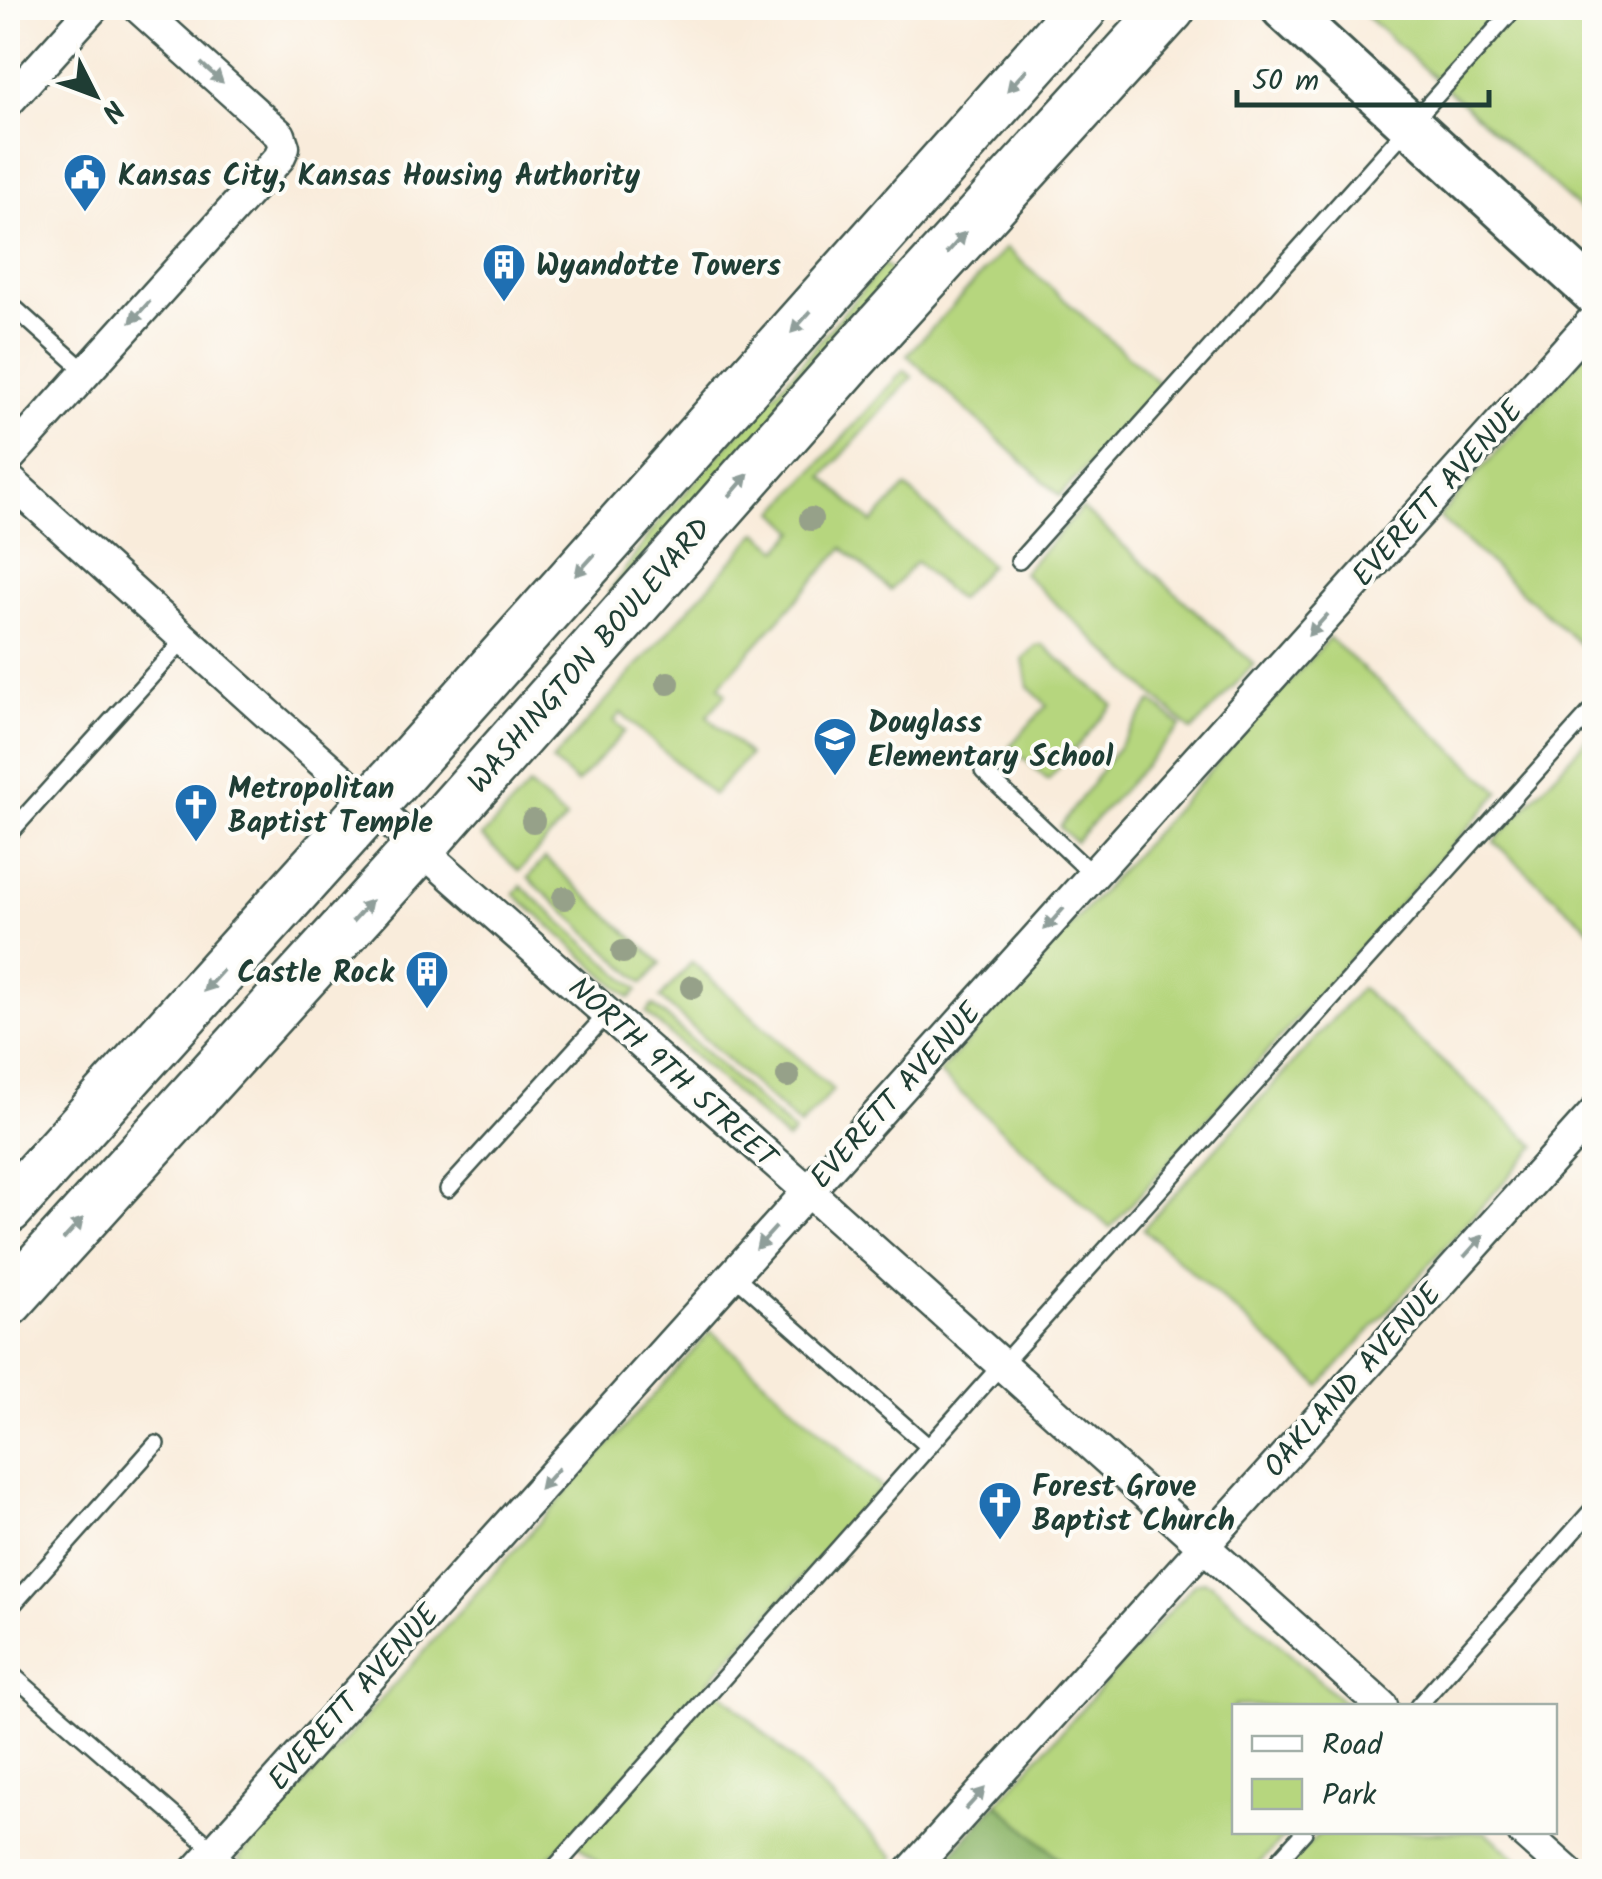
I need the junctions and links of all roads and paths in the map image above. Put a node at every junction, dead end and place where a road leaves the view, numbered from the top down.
1 (93, 8) edge
2 (139, 8) edge
3 (1082, 8) edge
4 (1170, 8) edge
5 (1283, 8) edge
6 (1515, 8) edge
7 (8, 102) edge
8 (1410, 126) junction
9 (1594, 293) edge
10 (8, 302) edge
11 (1594, 318) edge
12 (86, 372) junction
13 (8, 459) edge
14 (8, 480) edge
15 (1019, 561) dead end
16 (185, 639) junction
17 (1594, 708) edge
18 (983, 771) dead end
19 (372, 805) junction
20 (8, 835) edge
21 (420, 847) junction
22 (1093, 876) junction
23 (608, 1014) junction
24 (1594, 1113) edge
25 (448, 1189) dead end
26 (808, 1191) junction
27 (8, 1208) edge
28 (733, 1274) junction
29 (8, 1302) edge
30 (1001, 1366) junction
31 (156, 1444) dead end
32 (929, 1446) junction
33 (1594, 1508) edge
34 (1203, 1546) junction
35 (8, 1610) edge
36 (8, 1671) edge
37 (1380, 1704) edge
38 (1420, 1704) edge
39 (1302, 1834) edge
40 (1525, 1834) edge
41 (205, 1861) edge
42 (239, 1872) edge
43 (551, 1872) edge
44 (910, 1872) edge
45 (1268, 1872) edge
46 (1568, 1872) edge

1 - 7 street
2 -> 12 street
3 -> 19 main road, WASHINGTON BOULEVARD
21 -> 4 main road, WASHINGTON BOULEVARD
5 - 8 street
6 - 8 lane
8 - 9 street
8 - 15 lane
10 - 12 lane
11 -> 22 street, EVERETT AVENUE
12 - 13 street
14 - 16 street, NORTH 9TH STREET
16 - 19 street, NORTH 9TH STREET
16 - 20 lane
17 - 30 lane
18 - 22 lane
19 - 21 street, NORTH 9TH STREET
19 -> 27 main road, WASHINGTON BOULEVARD
21 - 23 street, NORTH 9TH STREET
29 -> 21 main road, WASHINGTON BOULEVARD
22 -> 26 street, EVERETT AVENUE
23 - 25 lane
23 - 26 street, NORTH 9TH STREET
34 -> 24 street, OAKLAND AVENUE
26 -> 28 street, EVERETT AVENUE
26 - 30 street, NORTH 9TH STREET
28 - 32 lane
28 -> 41 street, EVERETT AVENUE
30 - 32 lane
30 - 34 street, NORTH 9TH STREET
31 - 35 lane
32 - 43 lane
33 - 38 lane
34 - 37 street, NORTH 9TH STREET
44 -> 34 street, OAKLAND AVENUE
36 - 41 lane
39 - 45 lane
40 - 46 street
41 - 42 lane

